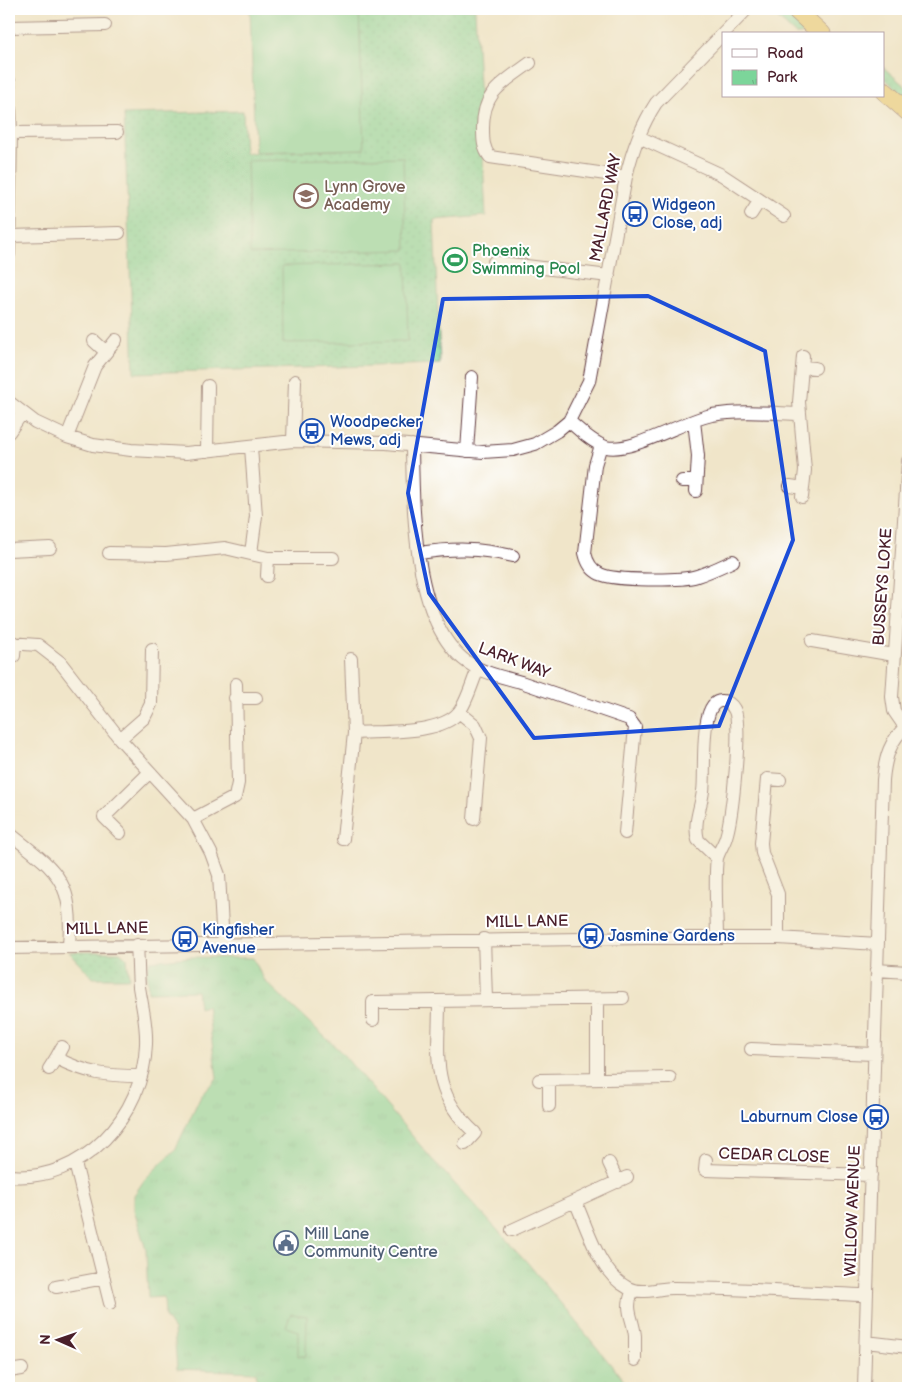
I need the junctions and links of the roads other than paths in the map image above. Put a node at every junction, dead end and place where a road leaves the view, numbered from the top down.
1 (748, 9) edge
2 (795, 9) edge
3 (105, 25) dead end
4 (9, 27) edge
5 (725, 32) edge
6 (820, 32) edge
7 (722, 36) edge
8 (530, 63) dead end
9 (9, 81) edge
10 (884, 91) edge
11 (908, 112) edge
12 (117, 132) dead end
13 (11, 133) junction
14 (639, 137) junction
15 (626, 177) junction
16 (9, 183) edge
17 (760, 200) junction
18 (751, 214) dead end
19 (784, 216) dead end
20 (119, 233) dead end
21 (10, 236) edge
22 (9, 254) edge
23 (494, 262) dead end
24 (609, 276) junction
25 (116, 340) dead end
26 (94, 341) dead end
27 (106, 352) junction
28 (816, 368) dead end
29 (472, 377) dead end
30 (295, 381) dead end
31 (208, 386) dead end
32 (9, 402) edge
33 (22, 413) junction
34 (800, 414) junction
35 (569, 420) junction
36 (694, 421) junction
37 (9, 432) edge
38 (67, 437) junction
39 (292, 442) junction
40 (412, 445) junction
41 (601, 445) junction
42 (250, 447) junction
43 (208, 451) junction
44 (467, 451) junction
45 (908, 461) edge
46 (682, 481) dead end
47 (790, 486) dead end
48 (50, 548) dead end
49 (9, 550) edge
50 (109, 553) dead end
51 (251, 553) junction
52 (418, 553) junction
53 (512, 556) dead end
54 (268, 558) junction
55 (333, 558) dead end
56 (733, 561) dead end
57 (267, 576) dead end
58 (812, 641) dead end
59 (12, 647) edge
60 (152, 649) dead end
61 (894, 655) junction
62 (351, 659) dead end
63 (478, 669) junction
64 (256, 698) dead end
65 (459, 712) junction
66 (907, 726) edge
67 (354, 733) junction
68 (120, 739) junction
69 (150, 772) junction
70 (780, 780) dead end
71 (194, 818) junction
72 (474, 819) dead end
73 (9, 833) edge
74 (625, 833) dead end
75 (120, 834) dead end
76 (343, 839) dead end
77 (717, 858) junction
78 (717, 938) junction
79 (778, 938) junction
80 (484, 939) junction
81 (223, 944) junction
82 (878, 944) junction
83 (137, 945) junction
84 (69, 946) junction
85 (9, 948) edge
86 (876, 970) junction
87 (908, 972) edge
88 (623, 998) dead end
89 (486, 999) junction
90 (597, 999) junction
91 (439, 1000) junction
92 (373, 1020) dead end
93 (751, 1050) dead end
94 (874, 1054) junction
95 (56, 1058) dead end
96 (141, 1076) junction
97 (667, 1077) dead end
98 (597, 1078) junction
99 (549, 1106) dead end
100 (466, 1144) dead end
101 (609, 1162) dead end
102 (75, 1163) junction
103 (705, 1170) dead end
104 (871, 1174) junction
105 (9, 1176) edge
106 (575, 1202) junction
107 (512, 1230) dead end
108 (104, 1278) junction
109 (56, 1287) dead end
110 (633, 1290) junction
111 (867, 1295) junction
112 (110, 1303) dead end
113 (866, 1342) junction
114 (908, 1347) edge
115 (635, 1360) dead end
116 (22, 1369) dead end
117 (9, 1371) edge
118 (864, 1388) edge

1 - 5 street, MALLARD WAY
2 - 6 highway
3 - 4 street
7 - 14 street, MALLARD WAY
8 - 15 street
9 - 13 street
10 - 11 highway
12 - 13 street
13 - 16 street
14 - 15 street, MALLARD WAY
14 - 17 street
15 - 24 street, MALLARD WAY
16 - 21 street
17 - 18 street
17 - 19 street
20 - 21 street
21 - 22 street
23 - 24 street
24 - 35 street, MALLARD WAY
25 - 27 street
26 - 27 street
27 - 38 street
28 - 34 street
29 - 44 street
30 - 39 street
31 - 43 street
32 - 33 street, MALLARD WAY
33 - 37 street
33 - 38 street, MALLARD WAY
34 - 36 street
34 - 47 street
35 - 41 street
35 - 44 street, MALLARD WAY
36 - 41 street
36 - 46 street
38 - 43 street, MALLARD WAY
39 - 40 street, MALLARD WAY
39 - 42 street, MALLARD WAY
40 - 44 street, MALLARD WAY
40 - 52 street, LARK WAY
41 - 56 street
42 - 43 street, MALLARD WAY
42 - 51 street
45 - 61 street, BUSSEYS LOKE
48 - 49 street
50 - 51 street
51 - 54 street
52 - 53 street
52 - 63 street, LARK WAY
54 - 55 street
54 - 57 street
58 - 61 street, BUSSEYS LOKE
59 - 68 street
60 - 68 street
61 - 66 street, BUSSEYS LOKE
62 - 67 street
63 - 65 street
63 - 74 street, LARK WAY
64 - 71 street
65 - 67 street
65 - 72 street
66 - 82 street
67 - 76 street
68 - 69 street
69 - 71 street
69 - 75 street
70 - 79 street
71 - 81 street
73 - 84 street
77 - 77 street
77 - 78 street
78 - 79 street, MILL LANE
78 - 80 street, MILL LANE
79 - 82 street, MILL LANE
80 - 81 street, MILL LANE
80 - 89 street
81 - 83 street, MILL LANE
82 - 86 street, WILLOW AVENUE
83 - 84 street, MILL LANE
83 - 96 street
84 - 85 street, MILL LANE
86 - 87 street
86 - 94 street, WILLOW AVENUE
88 - 90 street
89 - 90 street
89 - 91 street
90 - 98 street
91 - 92 street
91 - 100 street
93 - 94 street
94 - 104 street, WILLOW AVENUE
95 - 96 street
96 - 102 street
97 - 98 street
98 - 99 street
101 - 106 street
102 - 105 street
102 - 108 street
103 - 104 street, CEDAR CLOSE
104 - 111 street, WILLOW AVENUE
106 - 107 street
106 - 110 street
108 - 109 street
108 - 112 street
110 - 111 street
110 - 115 street
111 - 113 street, WILLOW AVENUE
113 - 114 street
113 - 118 street, WILLOW AVENUE
116 - 117 street

